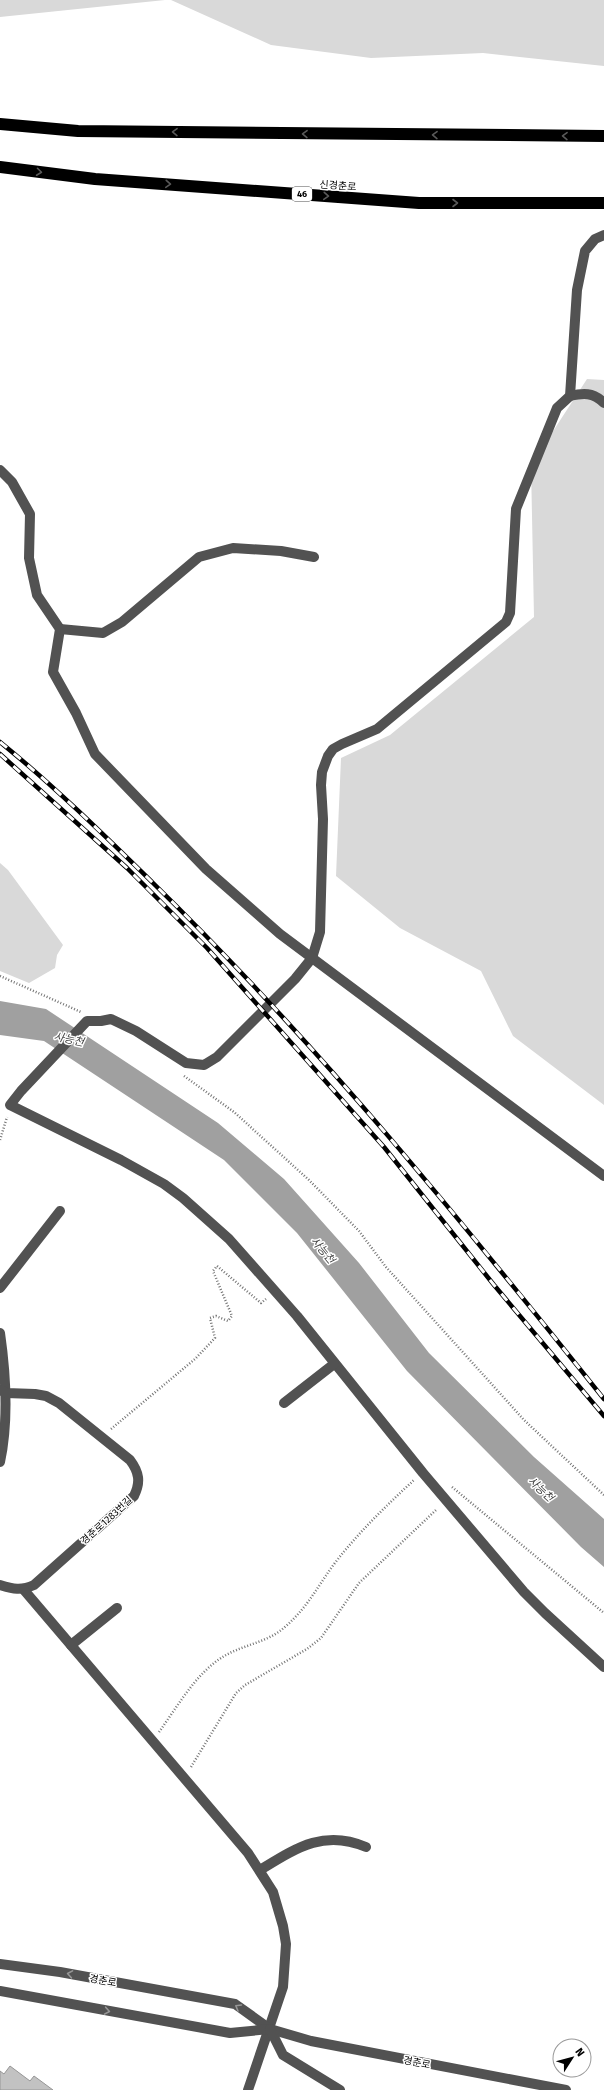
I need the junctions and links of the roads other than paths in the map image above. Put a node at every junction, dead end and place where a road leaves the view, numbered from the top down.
1 (0, 124) edge
2 (604, 136) edge
3 (0, 167) edge
4 (604, 203) edge
5 (604, 235) edge
6 (570, 396) junction
7 (604, 403) edge
8 (0, 470) edge
9 (314, 557) dead end
10 (60, 629) junction
11 (312, 958) junction
12 (604, 1176) edge
13 (60, 1211) dead end
14 (0, 1288) edge
15 (0, 1333) edge
16 (334, 1364) junction
17 (3, 1391) edge
18 (284, 1403) dead end
19 (0, 1462) edge
20 (0, 1585) edge
21 (24, 1590) junction
22 (117, 1608) dead end
23 (71, 1645) junction
24 (604, 1667) edge
25 (366, 1847) dead end
26 (260, 1870) junction
27 (0, 1964) edge
28 (0, 1991) edge
29 (270, 2029) junction
30 (248, 2090) edge
31 (340, 2090) edge
32 (566, 2090) edge

2 -> 1 highway
3 -> 4 highway, 신경춘로 / 46
5 - 6 street
6 - 7 street
6 - 11 street
8 - 10 street
9 - 10 street
10 - 11 street
11 - 12 street
11 - 16 street
13 - 14 street
15 - 17 street
16 - 18 street
16 - 24 street
17 - 19 street
17 - 21 street, 경춘로1283번길
20 - 21 street
21 - 23 street
22 - 23 street
23 - 26 street
25 - 26 street
26 - 29 street
29 -> 27 street, 경춘로
28 -> 29 street, 경춘로
29 - 30 street
29 - 31 street
29 - 32 street, 경춘로

